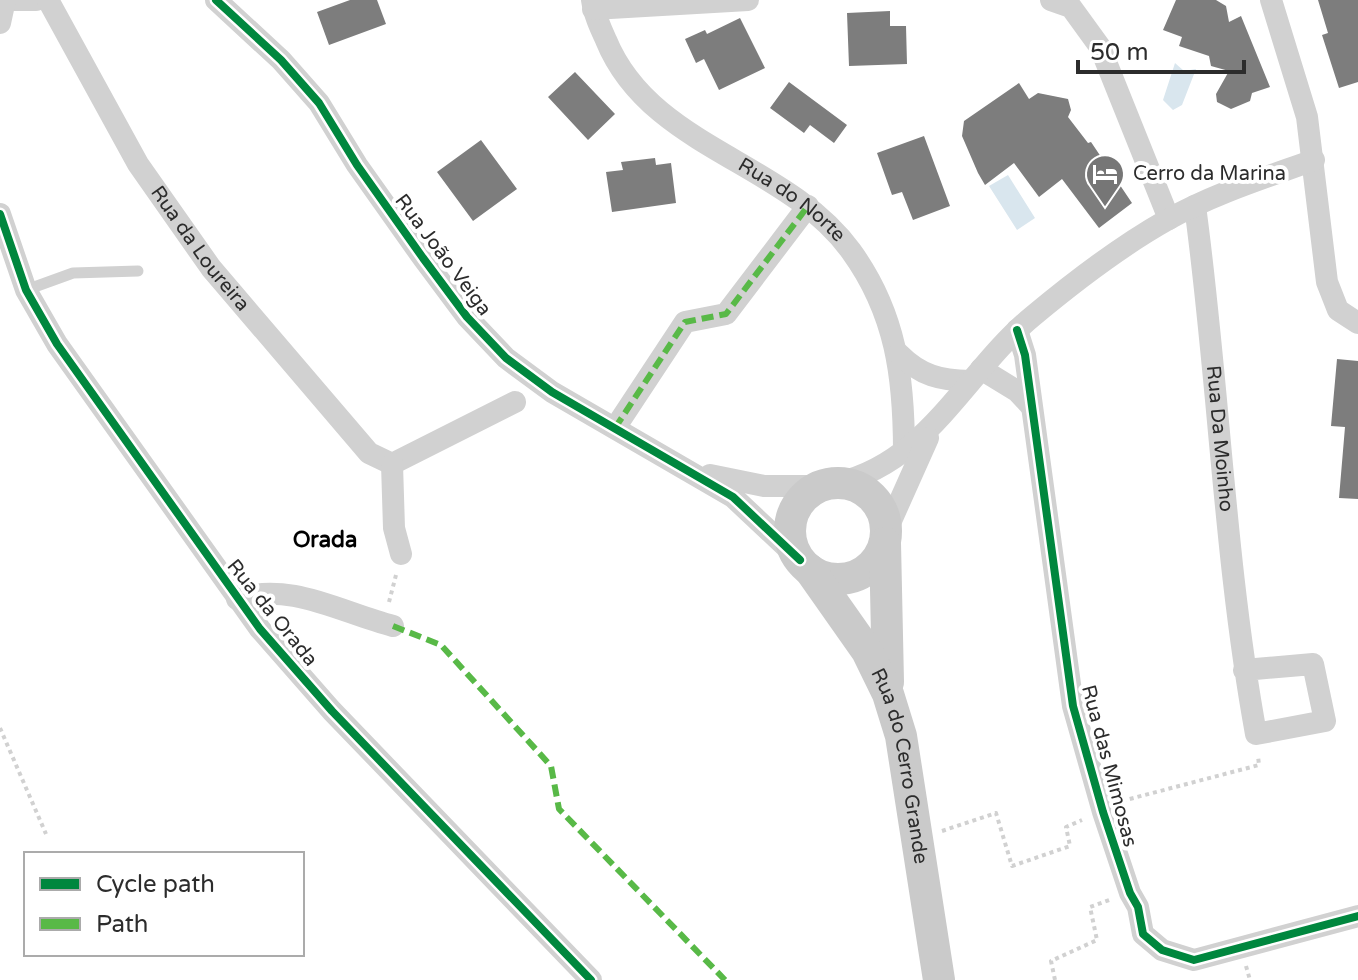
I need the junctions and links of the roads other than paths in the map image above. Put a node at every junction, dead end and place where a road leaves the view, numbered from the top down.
1 (8, 0) edge
2 (36, 0) edge
3 (48, 0) edge
4 (216, 0) edge
5 (748, 0) edge
6 (1051, 0) edge
7 (1271, 0) edge
8 (592, 4) edge
9 (0, 23) edge
10 (1314, 160) junction
11 (808, 206) junction
12 (1195, 206) junction
13 (0, 214) edge
14 (1169, 219) junction
15 (138, 271) dead end
16 (26, 290) junction
17 (1358, 323) edge
18 (1017, 330) junction
19 (899, 354) junction
20 (976, 375) junction
21 (515, 402) dead end
22 (1030, 405) junction
23 (939, 419) junction
24 (615, 428) junction
25 (904, 452) junction
26 (392, 464) junction
27 (695, 472) junction
28 (830, 484) junction
29 (886, 538) junction
30 (401, 554) road end
31 (805, 565) junction
32 (237, 599) junction
33 (388, 624) road end
34 (1244, 670) junction
35 (888, 694) junction
36 (1358, 916) edge
37 (591, 980) edge
38 (939, 980) edge

1 - 2 street
1 - 9 street
3 - 26 street, Rua da Loureira
4 - 24 street, Rua João Veiga
5 - 8 street
6 - 14 street
7 - 10 street
8 - 11 street, Rua do Norte
10 - 12 street
10 - 17 street
11 - 19 street, Rua do Norte
11 - 24 street
12 - 14 street
12 - 34 street, Rua Da Moinho
13 - 16 street, Rua da Orada
14 - 18 street
15 - 16 lane
16 - 32 street, Rua da Orada
18 - 20 street
18 - 22 street, Rua das Mimosas
19 - 20 street
19 - 25 street, Rua do Norte
20 - 22 street
20 - 23 street
21 - 26 street
22 - 36 street, Rua das Mimosas
23 - 25 street
23 - 29 street
24 - 27 street, Rua João Veiga
25 - 28 street
26 - 30 street
27 - 28 street
27 - 31 street
28 - 29 street
28 - 31 street
29 - 31 street
29 - 35 street
31 - 35 street, Rua do Cerro Grande
32 - 33 street
32 - 37 street, Rua da Orada
34 - 34 street, Rua Da Moinho
35 - 38 street, Rua do Cerro Grande

